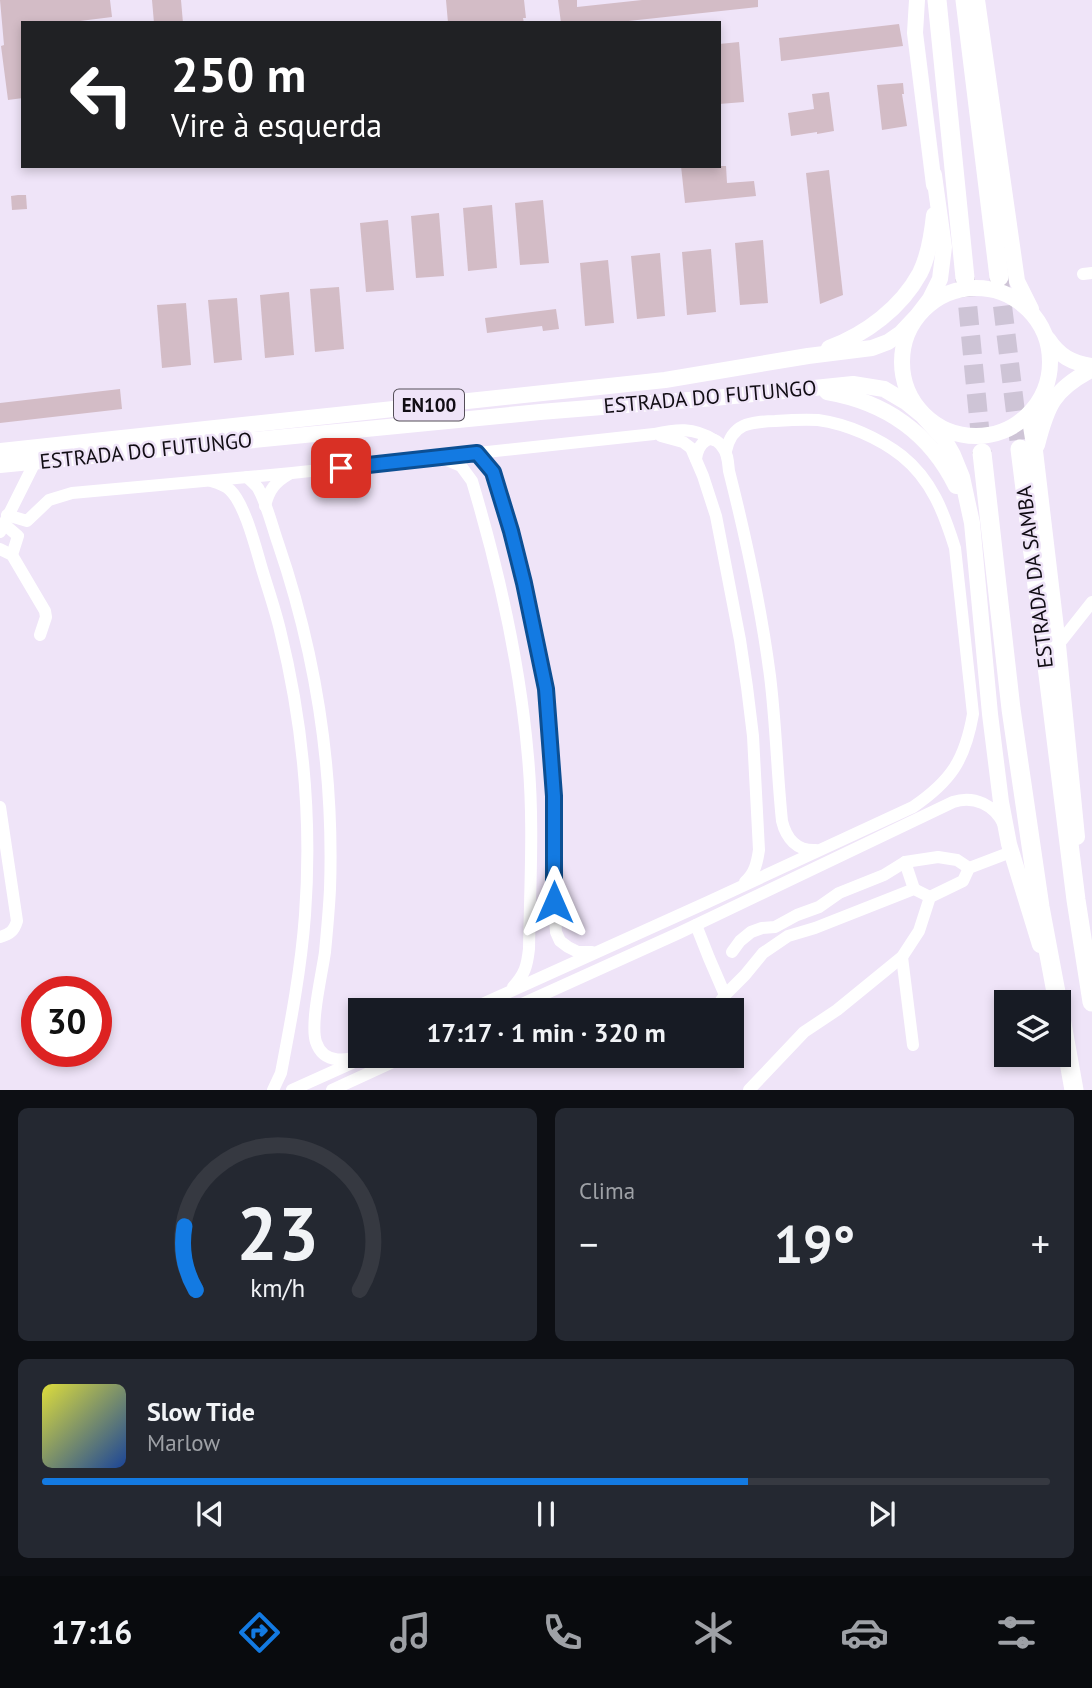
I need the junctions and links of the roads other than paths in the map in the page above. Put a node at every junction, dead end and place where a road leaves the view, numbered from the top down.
1 (917, 0) edge
2 (937, 0) edge
3 (965, 0) edge
4 (977, 0) edge
5 (934, 175) junction
6 (999, 277) tunnel mouth
7 (965, 278) tunnel mouth
8 (917, 316) junction
9 (1040, 326) junction
10 (808, 356) junction
11 (1092, 368) edge
12 (811, 389) junction
13 (1033, 409) junction
14 (922, 415) junction
15 (654, 434) junction
16 (714, 440) junction
17 (516, 449) junction
18 (1027, 450) junction
19 (0, 451) edge
20 (726, 451) junction
21 (477, 453) junction
22 (982, 453) tunnel mouth
23 (438, 457) junction
24 (696, 459) junction
25 (35, 462) junction
26 (0, 465) edge
27 (292, 473) junction
28 (247, 477) junction
29 (208, 480) junction
30 (472, 481) junction
31 (496, 481) junction
32 (265, 506) junction
33 (241, 508) junction
34 (4, 524) edge
35 (973, 530) junction
36 (0, 549) edge
37 (12, 555) junction
38 (1092, 602) edge
39 (760, 614) junction
40 (736, 618) junction
41 (40, 635) dead end
42 (1058, 645) junction
43 (767, 658) junction
44 (743, 661) junction
45 (542, 671) junction
46 (518, 674) junction
47 (548, 716) junction
48 (524, 717) junction
49 (324, 742) junction
50 (300, 744) junction
51 (328, 786) junction
52 (305, 787) junction
53 (0, 807) edge
54 (1006, 828) junction
55 (820, 849) junction
56 (1011, 852) junction
57 (905, 862) junction
58 (969, 868) junction
59 (736, 889) junction
60 (914, 889) junction
61 (930, 897) junction
62 (696, 925) junction
63 (775, 927) junction
64 (0, 937) edge
65 (776, 944) junction
66 (599, 951) junction
67 (732, 952) dead end
68 (902, 957) junction
69 (1053, 990) edge
70 (1055, 990) edge
71 (725, 995) junction
72 (498, 997) joint
73 (535, 998) edge
74 (723, 998) edge
75 (1092, 1001) edge
76 (912, 1045) dead end
77 (348, 1060) edge
78 (348, 1064) edge
79 (1070, 1067) edge
80 (380, 1068) edge
81 (273, 1090) edge
82 (292, 1090) edge
83 (332, 1090) edge
84 (749, 1090) edge
85 (1074, 1090) edge

1 - 5 main road
2 - 7 highway
3 - 6 highway
4 - 9 main road
5 - 8 main road
5 - 10 main road
8 - 9 main road
8 - 10 main road, ESTRADA DO FUTUNGO
8 - 14 main road
9 - 11 main road
9 - 13 main road
10 - 19 main road, ESTRADA DO FUTUNGO / EN100
11 - 13 main road
11 - 18 main road
12 - 14 main road, ESTRADA DO FUTUNGO
12 - 25 main road, ESTRADA DO FUTUNGO / EN100
12 - 35 main road
13 - 14 main road
13 - 18 main road
14 - 35 main road, ESTRADA DO FUTUNGO
15 - 16 street
15 - 17 street
15 - 24 street
16 - 20 street
16 - 24 street
17 - 21 street
17 - 31 street
18 - 42 main road
18 - 75 highway, ESTRADA DA SAMBA
20 - 39 street
20 - 55 street
21 - 23 street
21 - 30 street
21 - 31 street
22 - 70 highway
23 - 27 street
23 - 30 street
24 - 40 street
25 - 26 main road, ESTRADA DO FUTUNGO / EN100
25 - 34 street
27 - 28 street
27 - 32 street
28 - 29 street
28 - 32 street
28 - 33 street
29 - 33 street
29 - 34 street
30 - 46 street
31 - 45 street
32 - 49 street
33 - 50 street
34 - 37 street
35 - 54 main road, ESTRADA DO FUTUNGO
36 - 37 street
37 - 41 street
38 - 42 street
39 - 40 street
39 - 43 street
40 - 44 street
42 - 75 main road
43 - 44 street
43 - 55 street
44 - 59 street
45 - 46 street
45 - 47 street
46 - 48 street
47 - 48 street
47 - 66 street
48 - 72 street
49 - 50 street
49 - 51 street
50 - 52 street
51 - 52 street
51 - 77 street
52 - 81 street
53 - 64 street
54 - 56 main road, ESTRADA DO FUTUNGO
54 - 62 street
55 - 59 street
56 - 58 street
56 - 69 main road, ESTRADA DO FUTUNGO
57 - 58 street
57 - 60 street
57 - 63 street
58 - 61 street
59 - 66 street
60 - 61 street
60 - 65 street
61 - 68 street
62 - 71 street
62 - 73 street
63 - 65 street
63 - 67 street
65 - 71 street
66 - 72 street
68 - 76 street
68 - 84 street
71 - 74 street
78 - 82 street
79 - 85 highway
80 - 83 street

